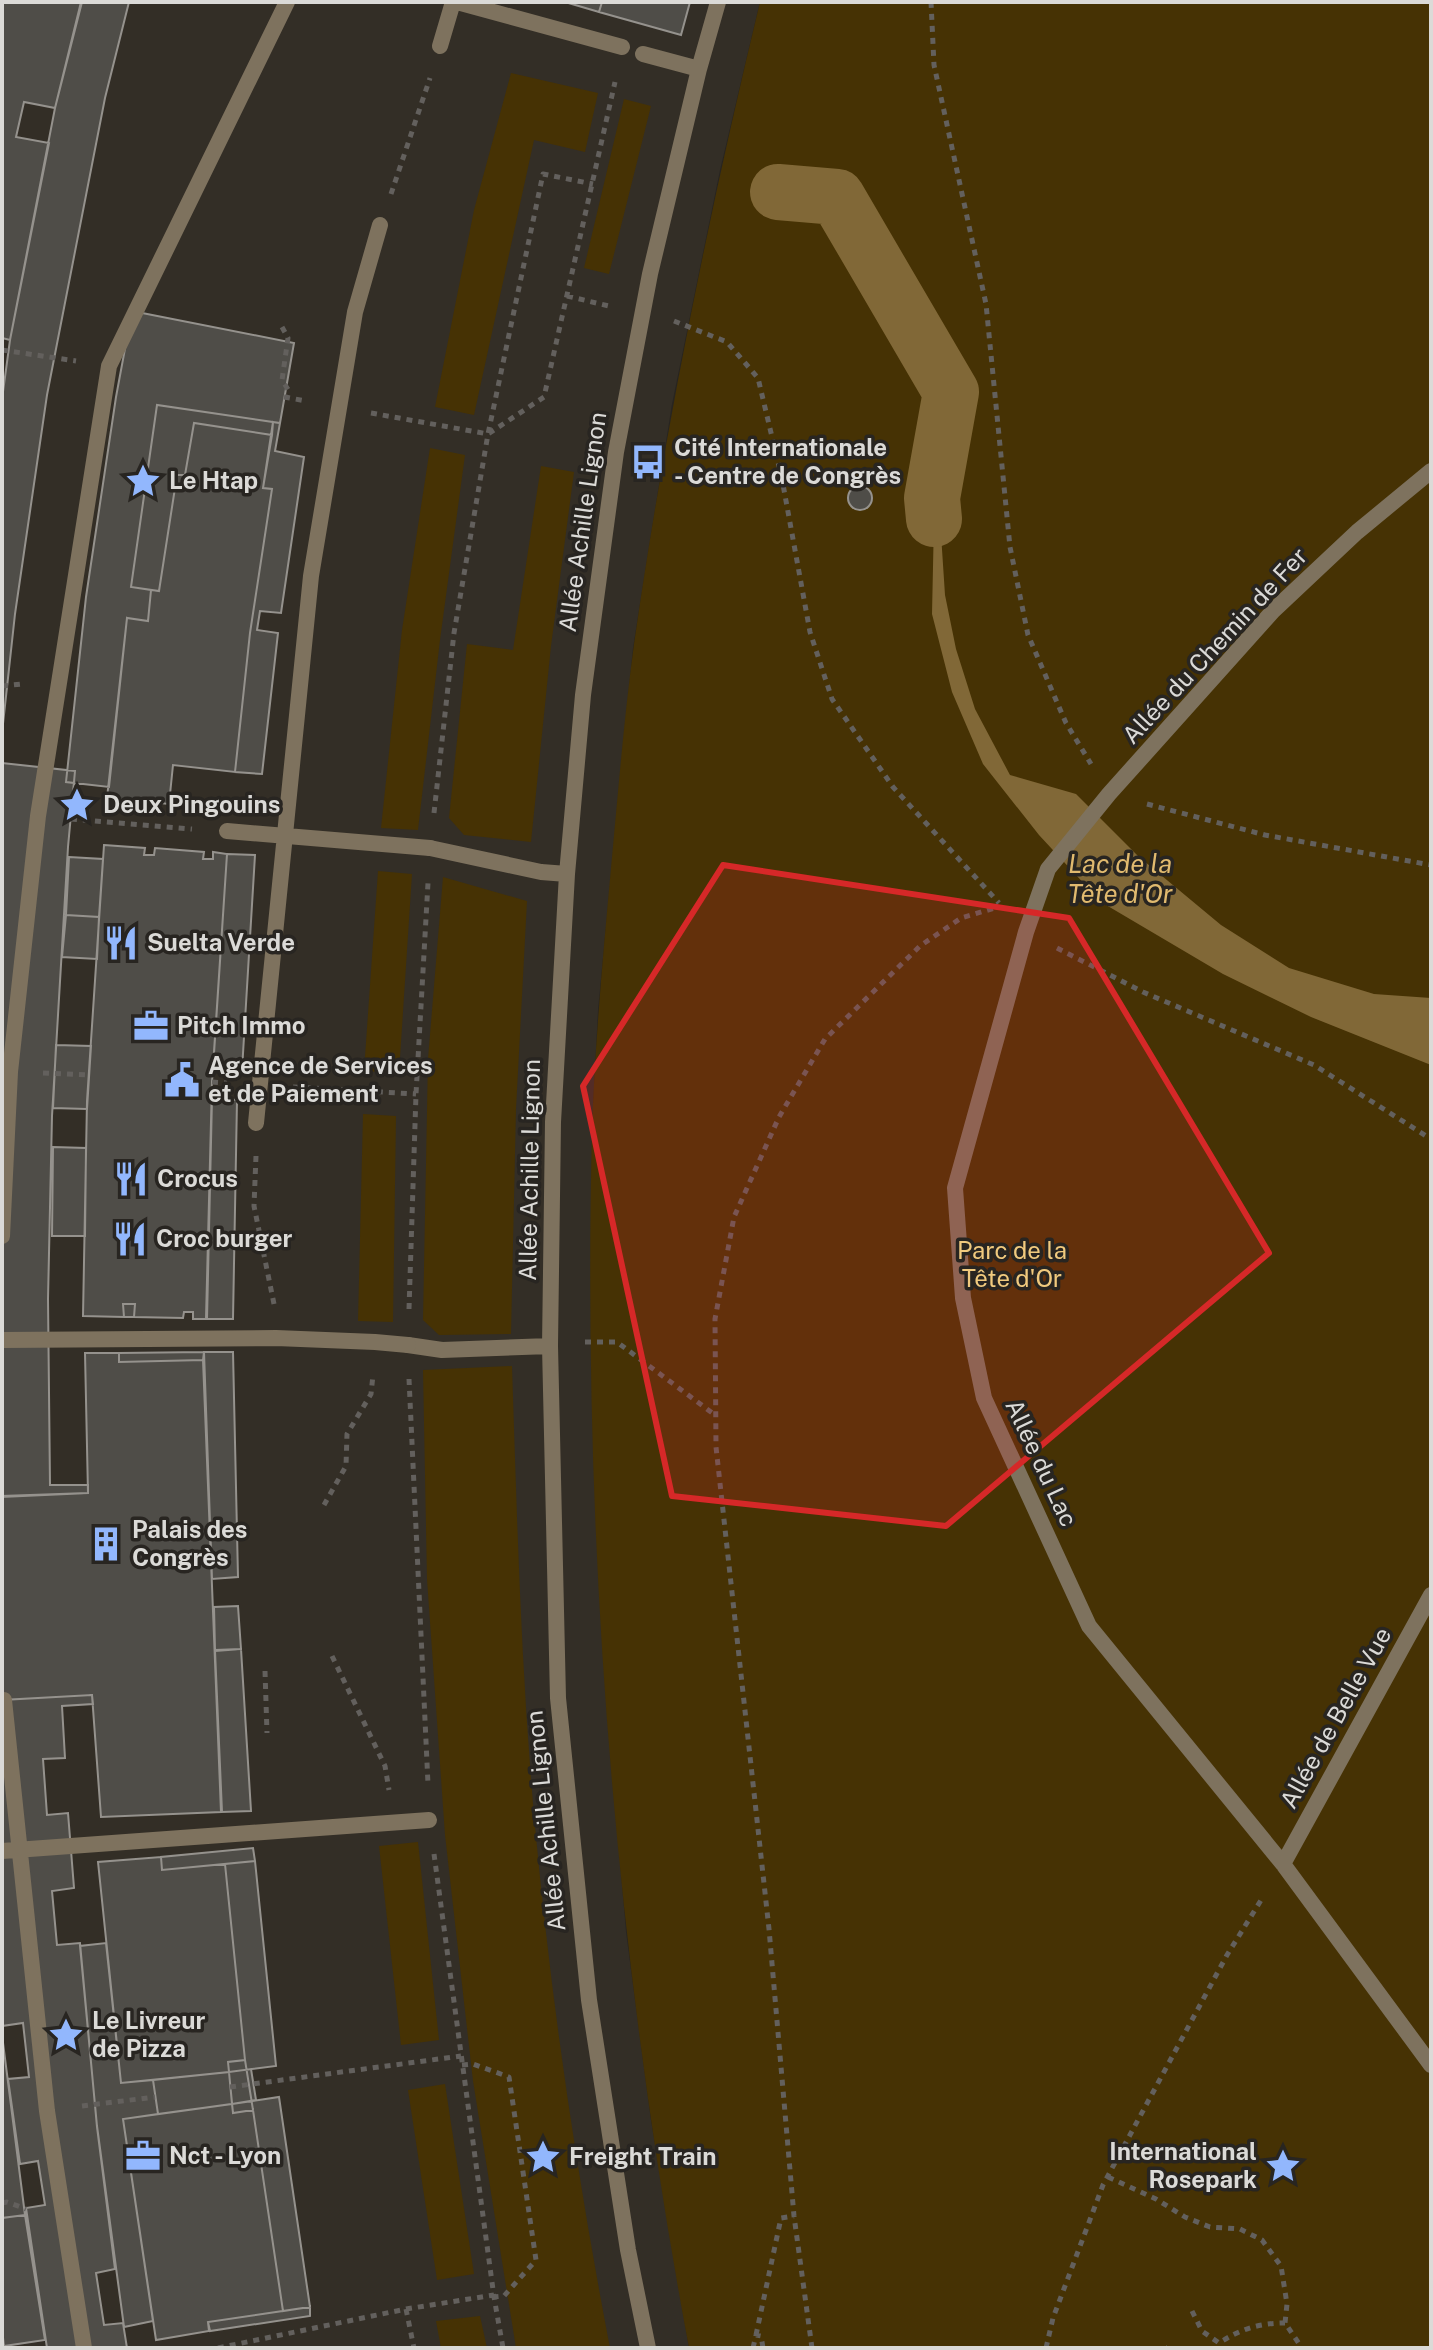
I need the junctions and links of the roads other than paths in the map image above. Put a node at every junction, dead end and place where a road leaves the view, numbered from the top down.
1 (287, 2) edge
2 (455, 2) edge
3 (718, 2) edge
4 (440, 46) road end
5 (622, 47) road end
6 (643, 54) dead end
7 (699, 69) junction
8 (380, 225) road end
9 (1431, 471) edge
10 (1105, 800) joint
11 (227, 831) road end
12 (567, 874) junction
13 (256, 1123) road end
14 (2, 1236) edge
15 (2, 1340) edge
16 (550, 1346) junction
17 (1431, 1595) edge
18 (4, 1700) edge
19 (429, 1820) road end
20 (20, 1850) junction
21 (2, 1851) edge
22 (1283, 1864) junction
23 (1431, 2065) edge
24 (84, 2348) edge
25 (648, 2348) edge

1 - 14 street
2 - 4 street
2 - 5 street
3 - 7 street, Allée Achille Lignon
6 - 7 street
7 - 12 street, Allée Achille Lignon
8 - 13 street
9 - 10 street, Allée du Chemin de Fer
10 - 22 street, Allée du Lac
11 - 12 street
12 - 16 street, Allée Achille Lignon
15 - 16 street
16 - 25 street, Allée Achille Lignon
17 - 22 street, Allée de Belle Vue
18 - 20 street
19 - 20 street
20 - 21 street
20 - 24 street
22 - 23 street, Allée du Lac

